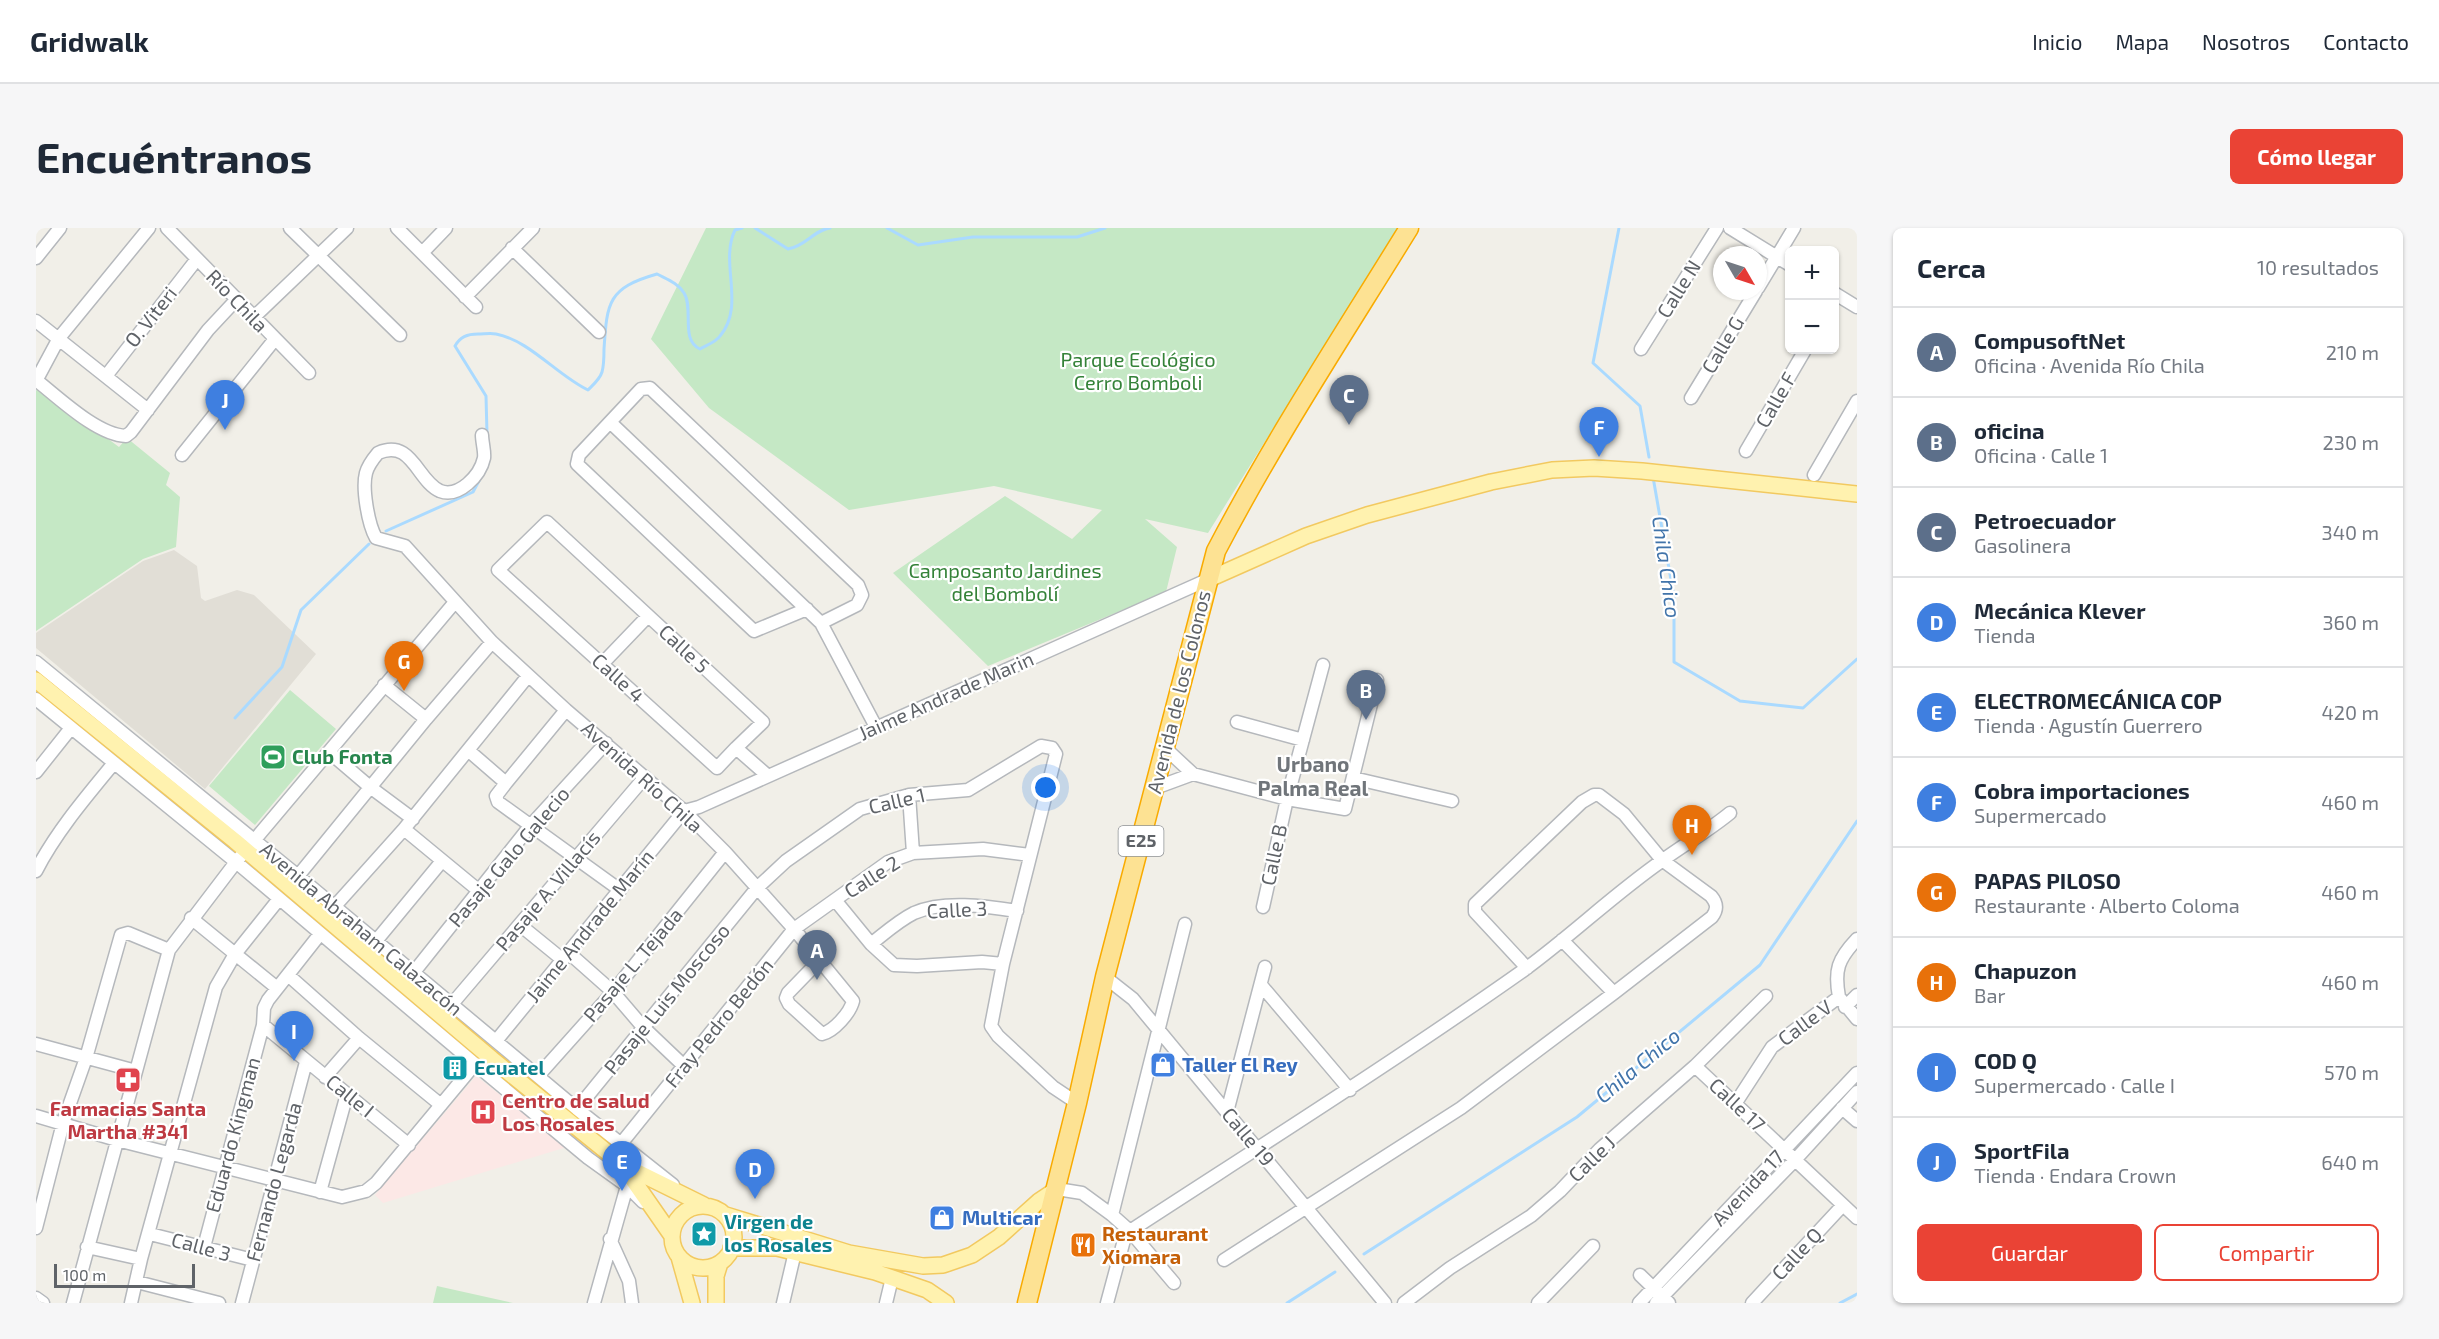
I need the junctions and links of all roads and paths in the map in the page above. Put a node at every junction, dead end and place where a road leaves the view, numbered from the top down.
1 (60, 228) edge
2 (149, 228) edge
3 (167, 228) edge
4 (290, 228) edge
5 (347, 228) edge
6 (397, 228) edge
7 (446, 228) edge
8 (533, 228) edge
9 (1409, 228) edge
10 (1717, 228) edge
11 (1730, 228) edge
12 (1794, 228) edge
13 (512, 248) junction
14 (423, 252) junction
15 (317, 255) junction
16 (1777, 257) junction
17 (36, 258) edge
18 (197, 259) junction
19 (1785, 262) edge
20 (1767, 274) edge
21 (465, 297) junction
22 (1839, 298) edge
23 (236, 300) junction
24 (1751, 300) edge
25 (476, 307) dead end
26 (1857, 307) edge
27 (253, 318) junction
28 (36, 321) edge
29 (599, 332) dead end
30 (400, 335) dead end
31 (59, 338) junction
32 (275, 339) junction
33 (1641, 349) dead end
34 (1803, 354) edge
35 (309, 373) dead end
36 (106, 376) junction
37 (36, 381) edge
38 (1691, 398) dead end
39 (1857, 401) edge
40 (148, 410) junction
41 (610, 423) junction
42 (482, 435) dead end
43 (1746, 451) dead end
44 (182, 455) dead end
45 (1814, 475) dead end
46 (1857, 494) edge
47 (498, 570) joint
48 (1207, 580) junction
49 (455, 602) junction
50 (807, 609) junction
51 (648, 616) junction
52 (821, 622) junction
53 (492, 642) junction
54 (36, 663) edge
55 (602, 664) junction
56 (1323, 665) dead end
57 (528, 676) junction
58 (36, 680) edge
59 (1377, 680) dead end
60 (384, 685) junction
61 (36, 699) edge
62 (566, 710) junction
63 (426, 720) junction
64 (1237, 722) dead end
65 (876, 727) junction
66 (71, 728) junction
67 (1303, 740) junction
68 (606, 743) junction
69 (736, 748) junction
70 (1165, 748) junction
71 (469, 751) junction
72 (329, 752) junction
73 (114, 763) junction
74 (36, 772) edge
75 (1193, 774) junction
76 (768, 776) junction
77 (645, 777) junction
78 (1353, 778) junction
79 (506, 783) junction
80 (370, 788) junction
81 (1155, 788) junction
82 (909, 795) junction
83 (1287, 799) junction
84 (1452, 801) dead end
85 (684, 811) junction
86 (1730, 813) dead end
87 (413, 819) junction
88 (531, 825) junction
89 (404, 829) junction
90 (246, 851) junction
91 (725, 852) junction
92 (913, 853) junction
93 (1030, 855) junction
94 (39, 856) edge
95 (576, 856) junction
96 (1662, 860) junction
97 (441, 861) junction
98 (36, 871) edge
99 (298, 876) junction
100 (757, 888) junction
101 (478, 890) junction
102 (620, 890) junction
103 (279, 899) junction
104 (835, 900) junction
105 (335, 906) junction
106 (1263, 907) dead end
107 (1017, 911) junction
108 (191, 918) junction
109 (1185, 924) dead end
110 (520, 925) junction
111 (794, 929) junction
112 (320, 934) junction
113 (1857, 939) edge
114 (1562, 940) junction
115 (376, 941) junction
116 (871, 944) junction
117 (169, 950) junction
118 (235, 954) junction
119 (566, 956) junction
120 (819, 961) junction
121 (1003, 964) junction
122 (1265, 968) dead end
123 (1527, 968) junction
124 (414, 972) junction
125 (288, 975) junction
126 (1105, 977) junction
127 (1261, 986) junction
128 (277, 988) junction
129 (613, 992) junction
130 (1614, 993) junction
131 (1857, 995) edge
132 (1766, 996) dead end
133 (1842, 1002) junction
134 (452, 1004) junction
135 (1857, 1019) edge
136 (263, 1025) junction
137 (643, 1027) junction
138 (1158, 1029) junction
139 (359, 1038) junction
140 (496, 1041) junction
141 (36, 1044) edge
142 (86, 1058) junction
143 (306, 1062) junction
144 (475, 1064) junction
145 (684, 1066) junction
146 (1695, 1066) junction
147 (136, 1071) junction
148 (1857, 1073) edge
149 (538, 1076) junction
150 (326, 1077) junction
151 (1350, 1090) junction
152 (1857, 1092) edge
153 (347, 1094) junction
154 (1077, 1102) junction
155 (1735, 1104) junction
156 (441, 1105) junction
157 (1842, 1108) junction
158 (577, 1109) junction
159 (1227, 1112) junction
160 (36, 1116) edge
161 (1857, 1121) edge
162 (63, 1124) junction
163 (117, 1140) junction
164 (409, 1144) junction
165 (620, 1144) junction
166 (1258, 1148) junction
167 (1784, 1150) junction
168 (171, 1152) junction
169 (1795, 1160) junction
170 (623, 1165) junction
171 (224, 1168) junction
172 (274, 1180) junction
173 (627, 1186) junction
174 (1057, 1189) junction
175 (320, 1192) junction
176 (686, 1195) junction
177 (704, 1205) junction
178 (1843, 1205) junction
179 (1306, 1206) junction
180 (726, 1215) junction
181 (1112, 1215) junction
182 (658, 1216) junction
183 (1857, 1218) edge
184 (36, 1228) edge
185 (1130, 1231) junction
186 (150, 1234) junction
187 (672, 1236) junction
188 (610, 1239) junction
189 (1593, 1246) dead end
190 (87, 1247) junction
191 (204, 1247) junction
192 (731, 1248) junction
193 (795, 1252) junction
194 (679, 1257) junction
195 (141, 1259) junction
196 (253, 1260) junction
197 (1224, 1260) dead end
198 (720, 1263) junction
199 (1640, 1275) dead end
200 (892, 1278) junction
201 (137, 1282) junction
202 (1174, 1283) dead end
203 (36, 1298) edge
204 (1660, 1298) edge
205 (186, 1299) edge
206 (43, 1303) edge
207 (73, 1303) edge
208 (131, 1303) edge
209 (219, 1303) edge
210 (242, 1303) edge
211 (594, 1303) edge
212 (632, 1303) edge
213 (692, 1303) edge
214 (716, 1303) edge
215 (783, 1303) edge
216 (886, 1303) edge
217 (946, 1303) edge
218 (1028, 1303) edge
219 (1107, 1303) edge
220 (1385, 1303) edge
221 (1404, 1303) edge
222 (1538, 1303) edge
223 (1639, 1303) edge
224 (1752, 1303) edge

1 - 17 street
2 - 31 street
3 - 18 street, Río Chila
4 - 15 street
5 - 15 street
6 - 14 street
7 - 14 street
8 - 13 street
9 - 48 highway, Avenida de los Colonos / E25
10 - 33 street, Calle N
11 - 16 street
12 - 16 street, Calle G
13 - 21 street
13 - 29 street
14 - 21 street
15 - 27 street
15 - 30 street
16 - 19 street
16 - 20 street, Calle G
18 - 23 street, Río Chila
18 - 36 street, O. Viteri
21 - 25 street
22 - 26 street
23 - 27 street, Río Chila
23 - 40 street
24 - 38 street, Calle G
27 - 32 street, Río Chila
28 - 31 street
31 - 36 street
31 - 37 street
32 - 35 street, Río Chila
32 - 44 street
34 - 43 street, Calle F
36 - 40 street
37 - 40 street
39 - 45 street
41 - 50 street
41 - 50 street
41 - 52 street
42 - 49 street, Avenida Río Chila
46 - 48 main road
47 - 51 street, Calle 5
47 - 55 street, Calle 4
48 - 65 street, Jaime Andrade Marin
48 - 70 highway, Avenida de los Colonos / E25
49 - 53 street, Avenida Río Chila
49 - 60 street
50 - 52 street
51 - 55 street
51 - 69 street, Calle 5
52 - 65 street
53 - 57 street, Avenida Río Chila
53 - 63 street
54 - 90 street, Avenida Abraham Calazacón
55 - 69 street, Calle 4
56 - 67 street, Calle B
57 - 62 street, Avenida Río Chila
57 - 71 street
58 - 90 main road, Avenida Abraham Calazacón
59 - 78 street
60 - 63 street
60 - 72 street
61 - 66 street, Avenida Abraham Calazacón
62 - 68 street, Avenida Río Chila
62 - 79 street
63 - 80 street
64 - 67 street
65 - 76 street, Jaime Andrade Marin
66 - 73 street, Avenida Abraham Calazacón
66 - 74 street
67 - 83 street, Calle B
68 - 77 street, Avenida Río Chila
68 - 88 street, Pasaje Galo Galecio
69 - 76 street
70 - 75 street
70 - 81 highway, Avenida de los Colonos / E25
71 - 79 street
71 - 87 street
72 - 80 street
72 - 90 street
73 - 90 street, Avenida Abraham Calazacón
73 - 94 street
75 - 81 street
75 - 83 street
76 - 85 street, Jaime Andrade Marin
77 - 85 street, Avenida Río Chila
77 - 95 street, Pasaje A. Villacís
78 - 83 street
78 - 84 street
79 - 88 street
80 - 87 street
80 - 99 street
81 - 126 highway, Avenida de los Colonos / E25
82 - 92 street
82 - 93 street, Calle 1
82 - 100 street, Calle 1
83 - 106 street, Calle B
85 - 91 street, Avenida Río Chila
85 - 102 street, Jaime Andrade Marín
86 - 96 street
87 - 89 street
88 - 95 street
88 - 101 street, Pasaje Galo Galecio
89 - 97 street
89 - 105 street
90 - 99 street, Avenida Abraham Calazacón
90 - 103 street, Avenida Abraham Calazacón
90 - 108 street
90 - 170 main road, Avenida Abraham Calazacón
91 - 100 street, Avenida Río Chila
91 - 129 street, Pasaje L. Tejada
92 - 93 street, Calle 2
92 - 104 street, Calle 2
93 - 107 street
94 - 98 street
95 - 102 street
95 - 110 street, Pasaje A. Villacís
96 - 114 street
96 - 123 street
96 - 130 street
97 - 101 street
97 - 115 street
99 - 105 street, Avenida Abraham Calazacón
100 - 111 street, Avenida Río Chila
100 - 137 street, Pasaje Luis Moscoso
101 - 124 street, Pasaje Galo Galecio
102 - 119 street, Jaime Andrade Marín
103 - 112 street, Avenida Abraham Calazacón
103 - 118 street
104 - 111 street, Calle 2
104 - 116 street
105 - 115 street, Avenida Abraham Calazacón
107 - 116 street, Calle 3
107 - 121 street
108 - 117 street
108 - 118 street
109 - 138 street
110 - 119 street
110 - 134 street, Pasaje A. Villacís
111 - 120 street, Avenida Río Chila
111 - 145 street, Fray Pedro Bedón
112 - 125 street, Eduardo Kingman
112 - 144 street, Avenida Abraham Calazacón
113 - 133 street, Calle V
114 - 123 street
114 - 130 street
115 - 124 street, Avenida Abraham Calazacón
116 - 121 street
117 - 142 street
117 - 147 street
118 - 128 street
118 - 168 street
119 - 129 street
119 - 140 street, Jaime Andrade Marín
120 - 120 street, Avenida Río Chila
121 - 154 street
122 - 127 street
123 - 151 street
124 - 134 street, Avenida Abraham Calazacón
125 - 128 street, Eduardo Kingman
125 - 139 street
126 - 138 street, Calle 19
126 - 154 highway, Avenida de los Colonos / E25
127 - 151 street
127 - 159 street
128 - 136 street, Eduardo Kingman
129 - 137 street
129 - 149 street, Pasaje L. Tejada
130 - 179 street
131 - 133 street
132 - 146 street, Calle J
133 - 135 street
133 - 155 street, Calle V
134 - 140 street, Avenida Abraham Calazacón
136 - 143 street, Calle I
136 - 171 street, Eduardo Kingman
137 - 145 street
137 - 158 street, Pasaje Luis Moscoso
138 - 159 street, Calle 19
138 - 181 street
139 - 150 street
139 - 156 street
140 - 149 street, Avenida Abraham Calazacón
141 - 142 street
142 - 147 street
142 - 162 street
143 - 150 street, Calle I
143 - 172 street, Fernando Legarda
144 - 156 street
144 - 173 street, Avenida Abraham Calazacón
145 - 165 street, Fray Pedro Bedón
146 - 155 street, Calle 17
146 - 221 street, Calle J
147 - 163 street
148 - 167 street, Avenida 17
149 - 158 street, Avenida Abraham Calazacón
150 - 153 street, Calle I
151 - 166 street
152 - 157 street, Avenida 17
153 - 164 street, Calle I
153 - 175 street
154 - 174 highway, Avenida de los Colonos / E25
155 - 167 street, Calle 17
156 - 164 street
157 - 161 street
157 - 169 street, Avenida 17
158 - 165 street, Avenida Abraham Calazacón
159 - 166 street, Calle 19
160 - 162 street
162 - 163 street
162 - 184 street
163 - 168 street
163 - 190 street
164 - 175 street
165 - 176 street, Avenida Abraham Calazacón
166 - 179 street, Calle 19
166 - 185 street
167 - 169 street, Calle 17
167 - 204 street, Avenida 17
168 - 171 street
168 - 186 street
169 - 178 street, Calle 17
169 - 204 street, Avenida 17
170 - 176 main road, Avenida Abraham Calazacón
170 - 182 main road, Avenida Abraham Calazacón
171 - 172 street
171 - 191 street, Eduardo Kingman
172 - 175 street
172 - 196 street, Fernando Legarda
173 - 182 street, Avenida Abraham Calazacón
173 - 188 street
174 - 180 main road
174 - 181 street
174 - 218 highway, Avenida de los Colonos / E25
176 - 177 main road, Avenida Abraham Calazacón
177 - 180 main road
177 - 187 main road
178 - 183 street, Calle 17
178 - 224 street, Calle Q
179 - 197 street
179 - 220 street, Calle 19
180 - 192 main road
181 - 185 street
182 - 187 main road, Avenida Abraham Calazacón
185 - 202 street
185 - 219 street
186 - 191 street, Calle 3
186 - 195 street
187 - 194 main road
188 - 211 street
188 - 212 street
189 - 222 street
190 - 195 street
190 - 207 street
191 - 196 street, Calle 3
192 - 193 main road
192 - 198 main road
193 - 200 main road
193 - 215 street
194 - 198 main road
194 - 213 main road
195 - 201 street
196 - 210 street, Fernando Legarda
198 - 214 main road
199 - 204 street
200 - 216 street
200 - 217 main road
201 - 205 street
201 - 208 street
203 - 206 street
204 - 223 street, Avenida 17
205 - 209 street

